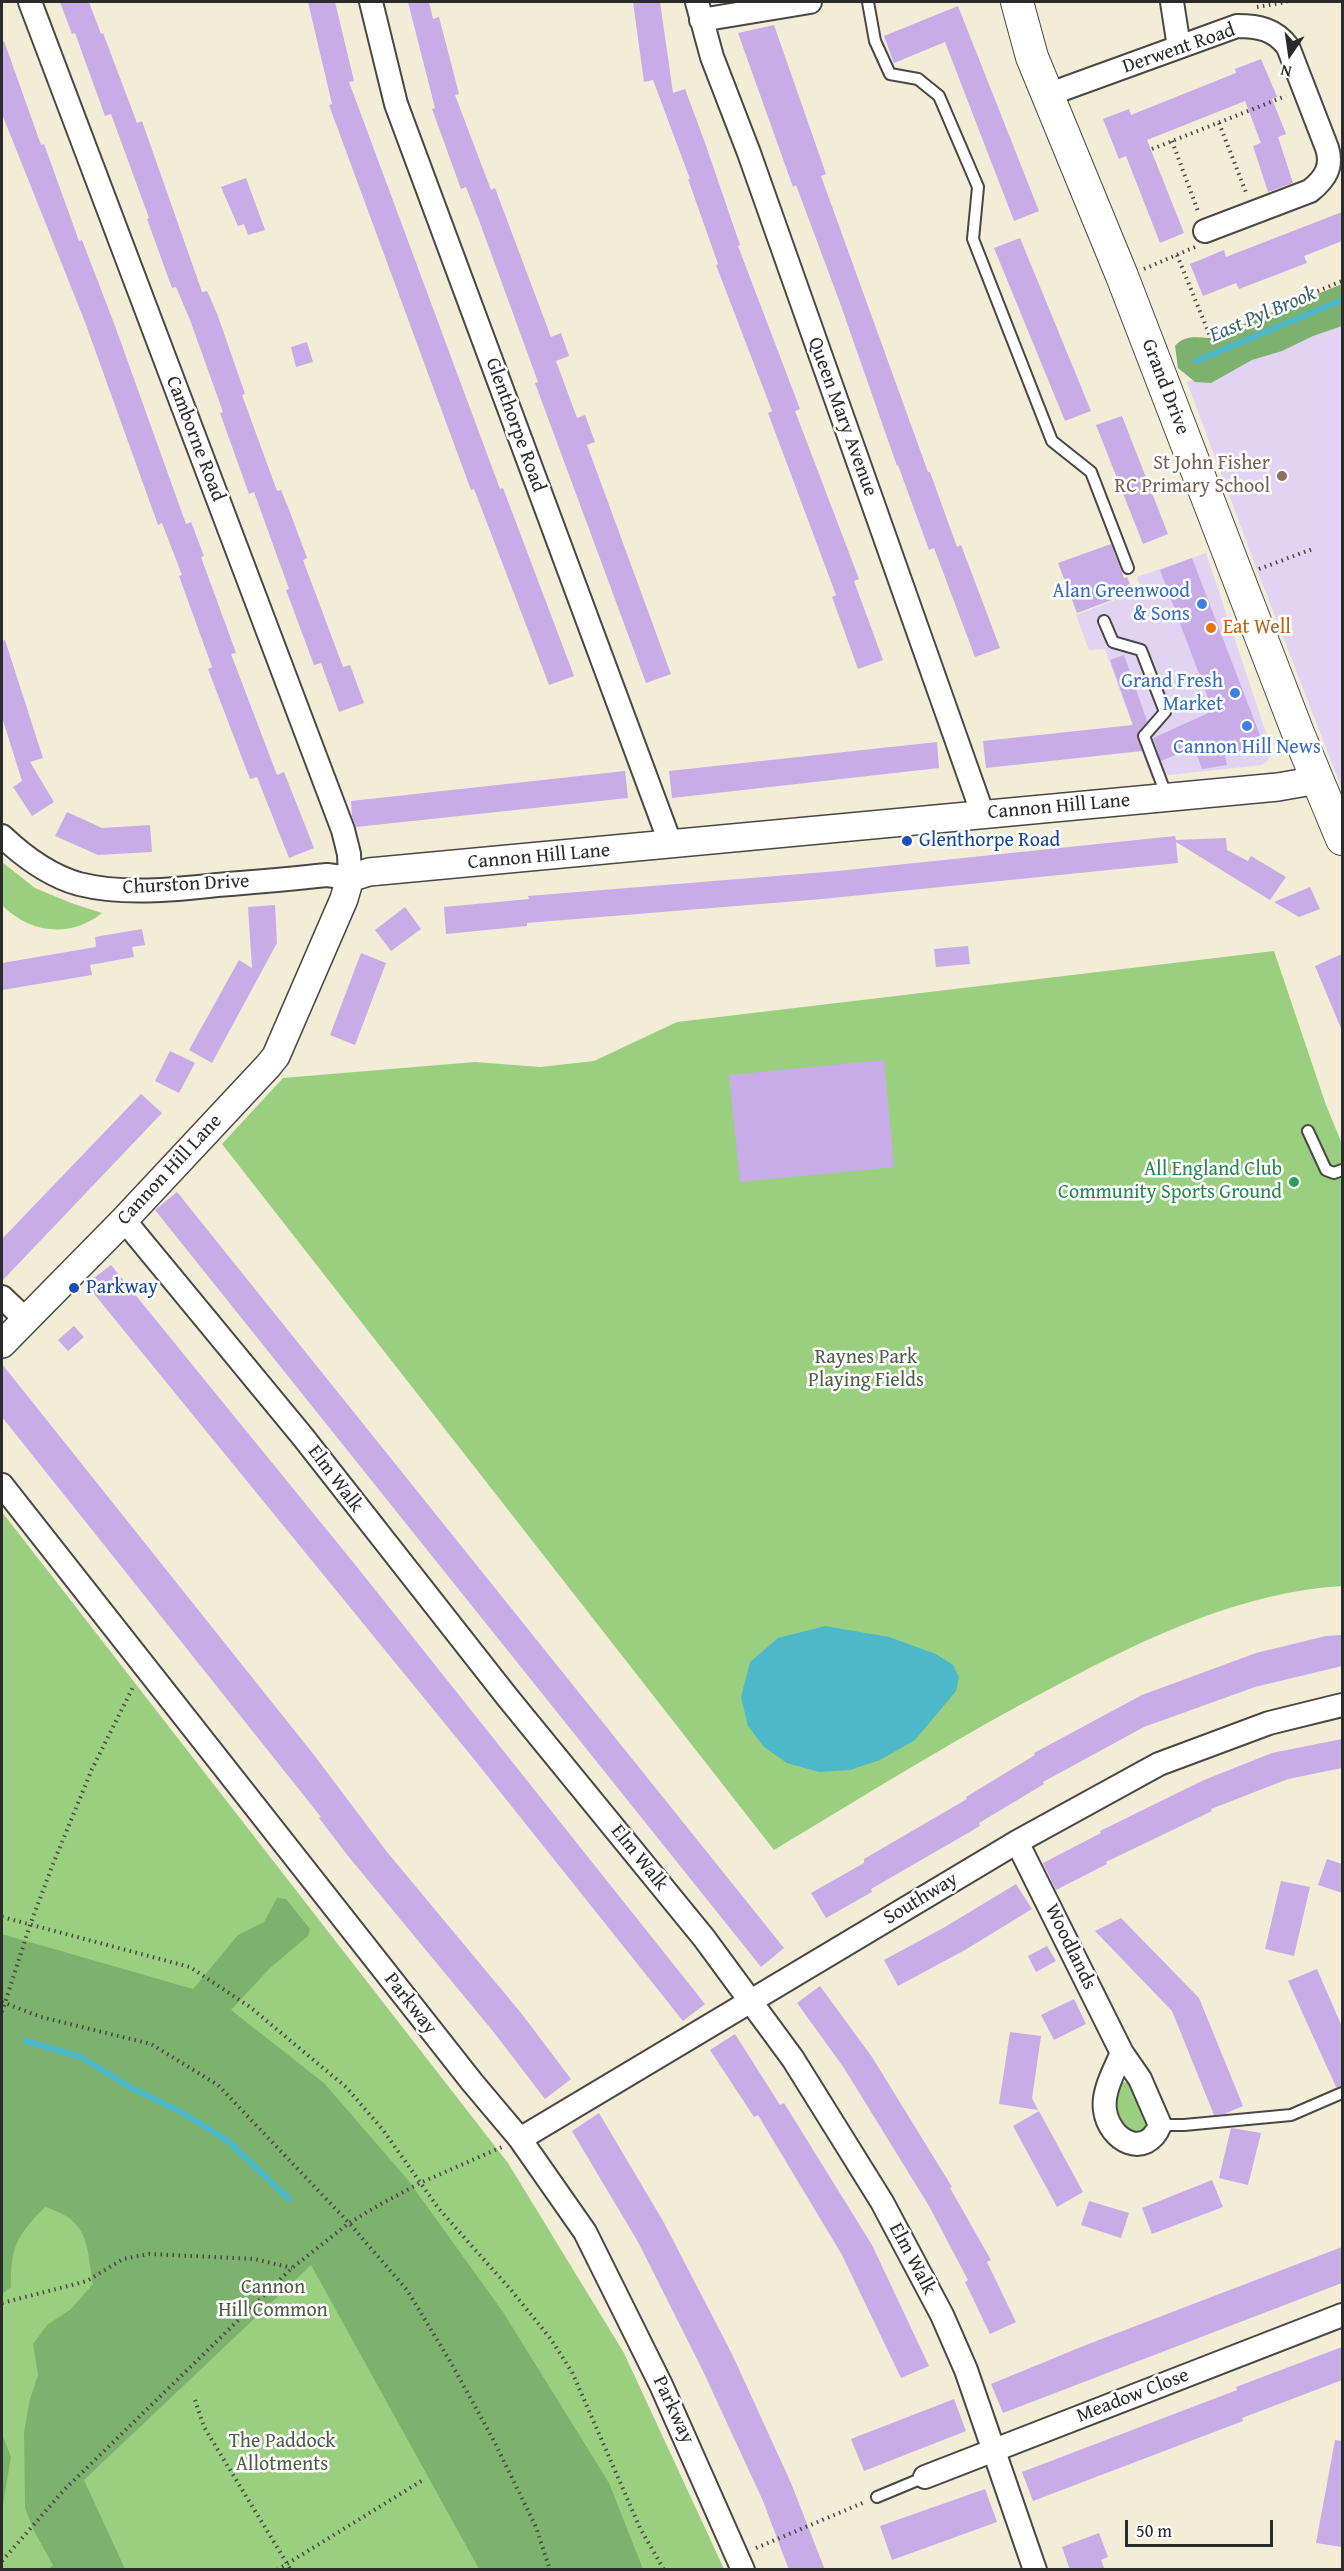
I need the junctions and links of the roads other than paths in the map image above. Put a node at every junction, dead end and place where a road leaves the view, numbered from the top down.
1 (30, 2) edge
2 (371, 2) edge
3 (810, 2) edge
4 (868, 2) edge
5 (1017, 2) edge
6 (1172, 2) edge
7 (699, 11) edge
8 (1179, 47) junction
9 (1047, 95) junction
10 (1205, 231) road end
11 (1128, 568) dead end
12 (1104, 621) dead end
13 (1318, 780) junction
14 (1167, 797) junction
15 (983, 814) junction
16 (2, 836) edge
17 (1342, 839) edge
18 (671, 844) junction
19 (350, 878) junction
20 (1308, 1131) dead end
21 (1342, 1170) edge
22 (124, 1220) junction
23 (2, 1297) edge
24 (25, 1319) junction
25 (2, 1344) edge
26 (2, 1485) edge
27 (1342, 1705) edge
28 (1017, 1842) junction
29 (752, 2000) junction
30 (1122, 2053) junction
31 (1342, 2093) edge
32 (1160, 2125) junction
33 (520, 2139) junction
34 (1342, 2315) edge
35 (994, 2450) junction
36 (924, 2477) joint
37 (877, 2497) road end
38 (740, 2562) edge
39 (1035, 2570) edge

1 - 19 street, Camborne Road
2 - 18 street, Glenthorpe Road
3 - 7 street, Queen Mary Avenue
4 - 11 lane
5 - 9 main road, Grand Drive
6 - 8 street
7 - 15 street, Queen Mary Avenue
8 - 9 street, Derwent Road
8 - 10 street, Derwent Road
9 - 13 main road, Grand Drive
12 - 14 lane
13 - 14 street, Cannon Hill Lane
13 - 17 main road, Grand Drive
14 - 15 street, Cannon Hill Lane
15 - 18 street, Cannon Hill Lane
16 - 19 street, Churston Drive
18 - 19 street, Cannon Hill Lane
19 - 22 street, Cannon Hill Lane
20 - 21 lane
22 - 24 street, Cannon Hill Lane
22 - 29 street, Elm Walk
23 - 24 street
24 - 25 street, Cannon Hill Lane
26 - 33 street, Parkway
27 - 28 street, Southway
28 - 29 street, Southway
28 - 30 street, Woodlands
29 - 33 street, Southway
29 - 35 street, Elm Walk
30 - 32 street, Woodlands
30 - 32 street
31 - 32 lane
33 - 38 street, Parkway
34 - 35 street, Meadow Close
35 - 36 street, Meadow Close
35 - 39 street, Elm Walk
36 - 37 lane

